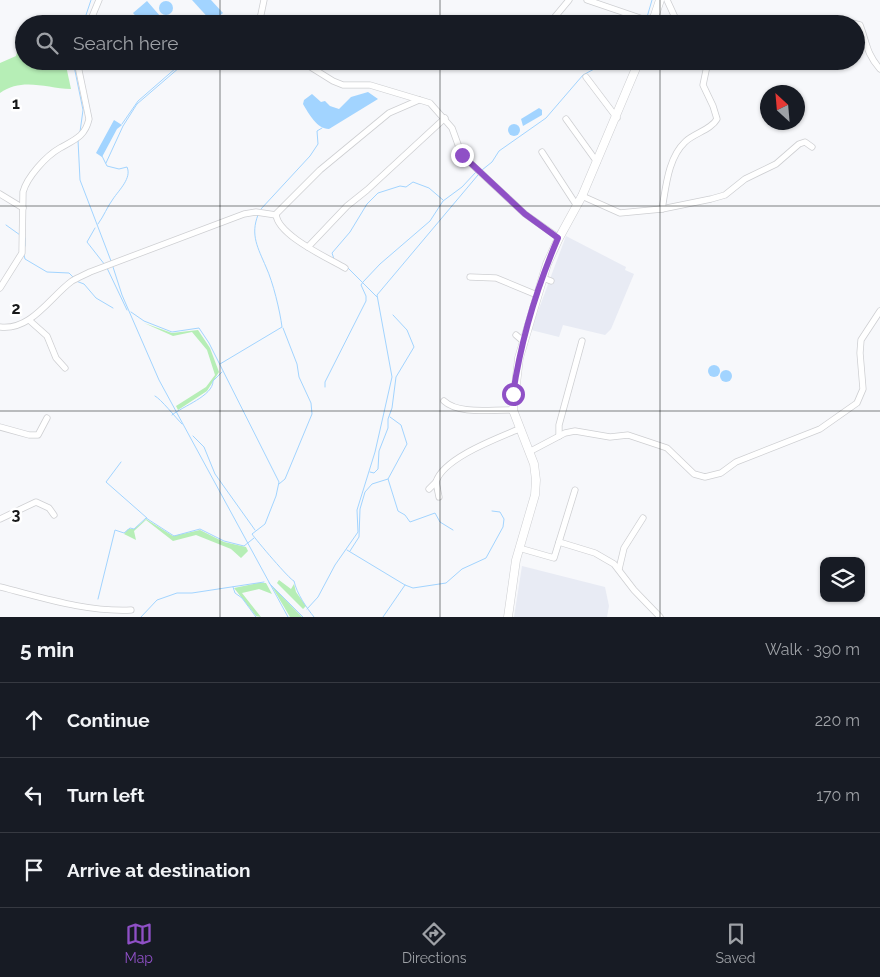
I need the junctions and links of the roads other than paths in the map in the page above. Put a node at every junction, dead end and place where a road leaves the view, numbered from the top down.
1 (99, 0) edge
2 (264, 0) edge
3 (586, 0) edge
4 (660, 0) edge
5 (667, 0) edge
6 (568, 1) edge
7 (93, 15) edge
8 (261, 15) edge
9 (556, 15) edge
10 (631, 15) edge
11 (655, 15) edge
12 (674, 15) edge
13 (865, 44) edge
14 (880, 69) edge
15 (78, 70) edge
16 (315, 70) edge
17 (636, 70) edge
18 (706, 70) edge
19 (586, 77) dead end
20 (419, 100) junction
21 (445, 118) junction
22 (617, 118) junction
23 (566, 119) dead end
24 (812, 147) dead end
25 (542, 152) dead end
26 (597, 162) junction
27 (0, 194) edge
28 (582, 196) junction
29 (578, 206) junction
30 (23, 208) junction
31 (662, 209) junction
32 (276, 215) junction
33 (558, 238) junction
34 (308, 247) junction
35 (346, 268) dead end
36 (470, 277) dead end
37 (542, 278) junction
38 (552, 281) dead end
39 (0, 288) edge
40 (537, 295) junction
41 (880, 311) edge
42 (29, 320) junction
43 (0, 327) edge
44 (516, 335) dead end
45 (582, 341) dead end
46 (524, 342) junction
47 (65, 368) dead end
48 (444, 401) dead end
49 (513, 410) junction
50 (47, 418) dead end
51 (0, 427) edge
52 (519, 429) junction
53 (559, 436) junction
54 (529, 452) junction
55 (436, 482) junction
56 (429, 489) dead end
57 (575, 490) dead end
58 (439, 497) dead end
59 (54, 515) dead end
60 (643, 518) dead end
61 (0, 519) edge
62 (559, 542) junction
63 (519, 548) junction
64 (619, 569) junction
65 (0, 588) edge
66 (131, 610) dead end
67 (508, 617) edge
68 (660, 617) edge

1 - 7 street
2 - 8 street
3 - 10 street
4 - 11 street
5 - 12 street
6 - 9 street
13 - 14 street
15 - 30 street
16 - 20 street
17 - 22 street
18 - 31 street
19 - 22 street
20 - 21 street
20 - 32 street
21 - 33 street
21 - 34 street
22 - 26 street
23 - 26 street
24 - 31 street
25 - 29 street
26 - 28 street
27 - 30 street
28 - 29 street
28 - 31 street
29 - 33 street
30 - 39 street
32 - 34 street
32 - 42 street
33 - 37 street
34 - 35 street
36 - 40 street
37 - 38 street
37 - 40 street
40 - 46 street
41 - 53 street
42 - 43 street
42 - 47 street
44 - 46 street
45 - 53 street
46 - 49 street
48 - 49 street
49 - 52 street
50 - 51 street
52 - 54 street
52 - 55 street
53 - 54 street
54 - 63 street
55 - 56 street
55 - 58 street
57 - 62 street
59 - 61 street
60 - 64 street
62 - 63 street
62 - 64 street
63 - 67 street
64 - 68 street
65 - 66 street

